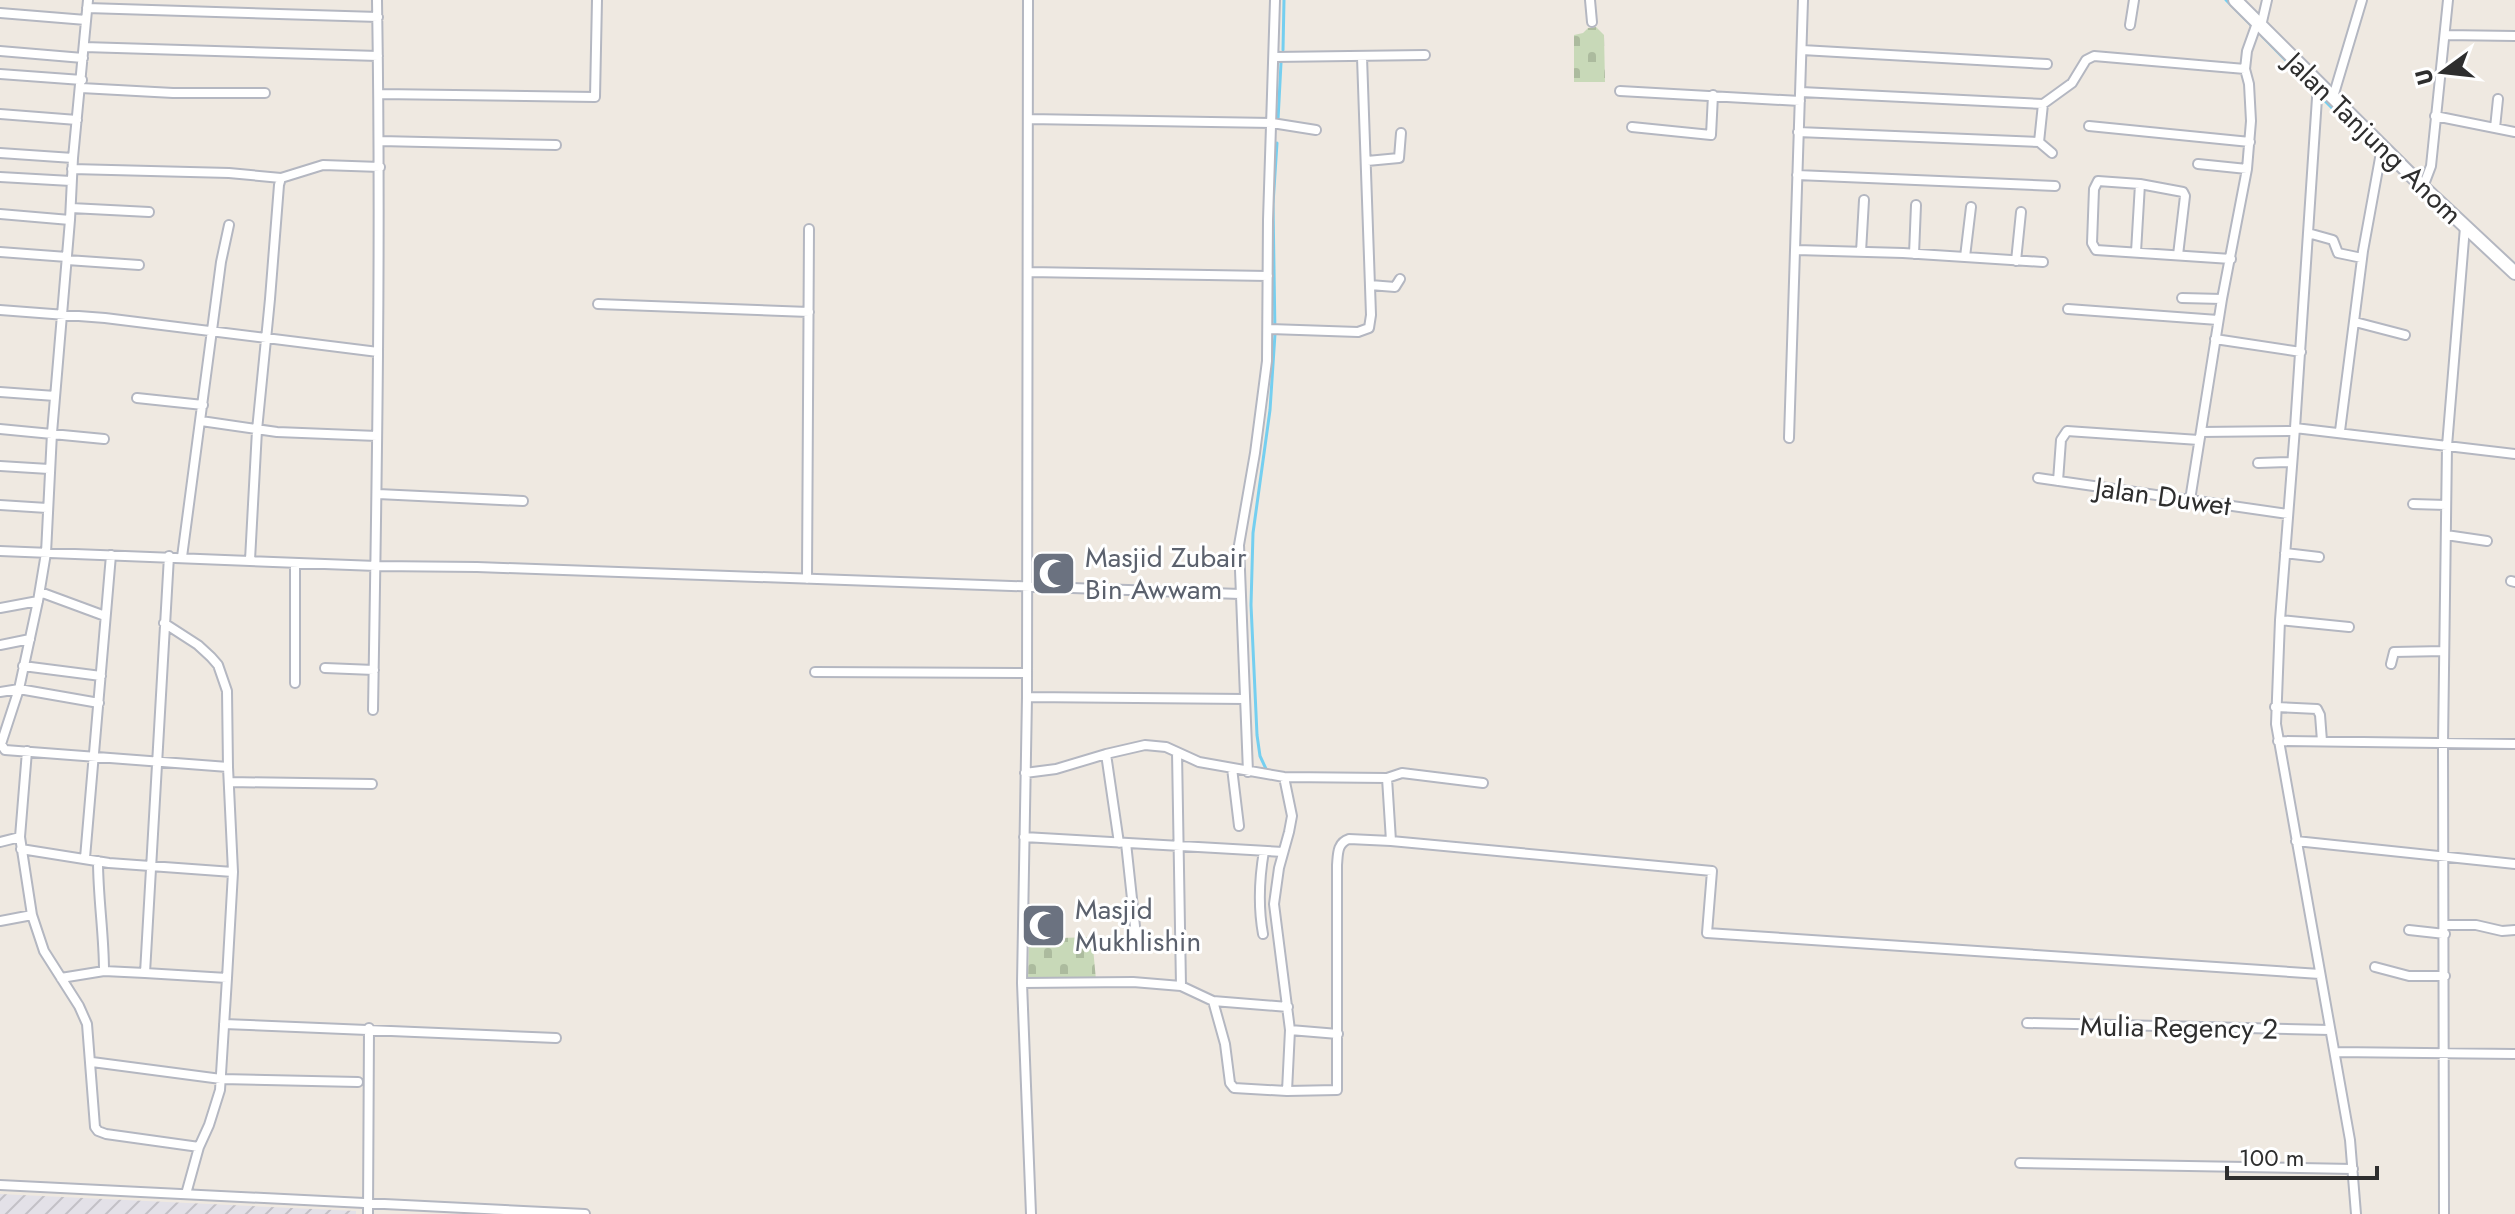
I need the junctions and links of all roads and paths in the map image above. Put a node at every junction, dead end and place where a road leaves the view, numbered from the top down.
1 (377, 0) edge
2 (597, 0) edge
3 (1028, 0) edge
4 (1275, 0) edge
5 (1590, 0) edge
6 (1803, 0) edge
7 (2134, 0) edge
8 (2235, 0) edge
9 (2267, 0) edge
10 (2362, 0) edge
11 (2448, 0) edge
12 (88, 4) edge
13 (0, 13) edge
14 (378, 17) junction
15 (86, 20) junction
16 (1592, 22) dead end
17 (2259, 24) junction
18 (2130, 25) dead end
19 (2445, 35) junction
20 (2515, 36) edge
21 (84, 47) junction
22 (1802, 50) junction
23 (0, 51) edge
24 (1425, 55) dead end
25 (378, 56) junction
26 (1274, 57) junction
27 (1362, 57) junction
28 (83, 58) junction
29 (2047, 64) dead end
30 (2245, 69) junction
31 (0, 74) edge
32 (2318, 83) junction
33 (81, 84) junction
34 (1620, 91) dead end
35 (265, 93) dead end
36 (380, 94) junction
37 (1713, 95) junction
38 (1800, 97) junction
39 (2333, 97) junction
40 (2498, 99) dead end
41 (2043, 104) junction
42 (0, 114) edge
43 (2435, 116) junction
44 (1028, 119) junction
45 (77, 120) junction
46 (1272, 123) junction
47 (2089, 126) dead end
48 (1632, 127) dead end
49 (2495, 128) junction
50 (1316, 130) dead end
51 (1798, 132) junction
52 (2515, 132) edge
53 (1401, 133) dead end
54 (380, 141) junction
55 (2039, 142) junction
56 (2250, 142) junction
57 (556, 145) dead end
58 (2382, 147) junction
59 (0, 153) edge
60 (2052, 153) dead end
61 (73, 158) junction
62 (1367, 161) junction
63 (2198, 164) dead end
64 (380, 167) junction
65 (72, 169) junction
66 (2247, 169) junction
67 (1797, 175) junction
68 (0, 177) edge
69 (281, 178) junction
70 (71, 181) junction
71 (2140, 184) junction
72 (2055, 186) dead end
73 (2423, 187) junction
74 (1864, 200) dead end
75 (1916, 205) dead end
76 (1971, 207) dead end
77 (71, 208) junction
78 (149, 212) dead end
79 (2021, 212) dead end
80 (0, 214) edge
81 (70, 220) junction
82 (229, 225) dead end
83 (2465, 227) junction
84 (809, 229) dead end
85 (2308, 233) junction
86 (1796, 250) junction
87 (0, 252) edge
88 (1861, 252) junction
89 (2136, 252) junction
90 (1914, 254) junction
91 (2178, 255) junction
92 (1965, 257) junction
93 (67, 258) junction
94 (2362, 258) junction
95 (2231, 259) junction
96 (2016, 261) junction
97 (2043, 262) dead end
98 (139, 265) dead end
99 (1028, 272) junction
100 (2515, 273) edge
101 (1268, 276) junction
102 (1400, 279) dead end
103 (1370, 285) junction
104 (2182, 298) dead end
105 (2222, 299) junction
106 (598, 304) dead end
107 (2068, 309) dead end
108 (0, 310) edge
109 (809, 312) junction
110 (63, 315) junction
111 (2218, 320) junction
112 (2355, 322) junction
113 (1273, 329) junction
114 (212, 332) junction
115 (2405, 335) dead end
116 (266, 339) junction
117 (2215, 339) junction
118 (378, 352) junction
119 (2301, 352) junction
120 (0, 392) edge
121 (55, 396) junction
122 (137, 398) dead end
123 (203, 405) junction
124 (201, 421) junction
125 (0, 429) edge
126 (2295, 429) junction
127 (257, 430) junction
128 (2340, 431) junction
129 (52, 433) junction
130 (377, 436) junction
131 (2200, 436) junction
132 (1789, 438) dead end
133 (104, 439) dead end
134 (2447, 446) junction
135 (2515, 454) edge
136 (2291, 462) junction
137 (2258, 463) dead end
138 (0, 466) edge
139 (49, 469) junction
140 (2038, 478) dead end
141 (2058, 481) junction
142 (378, 494) junction
143 (2190, 500) junction
144 (523, 501) dead end
145 (2413, 504) dead end
146 (0, 505) edge
147 (2446, 505) junction
148 (47, 508) junction
149 (2288, 514) junction
150 (2446, 535) junction
151 (2487, 541) dead end
152 (0, 551) edge
153 (46, 553) junction
154 (2285, 553) junction
155 (111, 555) junction
156 (169, 556) junction
157 (182, 557) junction
158 (2319, 557) dead end
159 (250, 560) junction
160 (295, 563) junction
161 (376, 566) junction
162 (807, 579) junction
163 (1028, 587) junction
164 (1240, 594) junction
165 (39, 597) junction
166 (0, 608) edge
167 (105, 616) junction
168 (2280, 620) junction
169 (164, 623) junction
170 (2349, 627) dead end
171 (30, 639) junction
172 (0, 645) edge
173 (2444, 651) junction
174 (2391, 664) dead end
175 (23, 666) junction
176 (325, 668) dead end
177 (374, 670) junction
178 (815, 672) dead end
179 (1026, 673) junction
180 (101, 676) junction
181 (295, 683) dead end
182 (19, 689) junction
183 (0, 692) edge
184 (1027, 697) junction
185 (1245, 699) junction
186 (99, 703) junction
187 (2275, 707) junction
188 (373, 710) dead end
189 (2278, 741) junction
190 (2322, 741) junction
191 (2443, 744) junction
192 (2515, 744) edge
193 (27, 751) junction
194 (1177, 752) junction
195 (1106, 754) junction
196 (95, 757) junction
197 (156, 762) junction
198 (228, 767) junction
199 (1232, 768) junction
200 (1248, 772) junction
201 (1025, 773) junction
202 (1284, 777) junction
203 (1387, 778) junction
204 (229, 782) junction
205 (1483, 783) dead end
206 (372, 784) dead end
207 (1239, 826) dead end
208 (20, 837) junction
209 (1024, 837) junction
210 (1391, 841) junction
211 (2296, 841) junction
212 (0, 842) edge
213 (1122, 843) junction
214 (1178, 847) junction
215 (21, 849) junction
216 (1264, 851) junction
217 (1283, 852) junction
218 (2444, 857) junction
219 (85, 858) junction
220 (98, 861) junction
221 (2515, 864) edge
222 (152, 866) junction
223 (233, 872) junction
224 (32, 915) junction
225 (0, 921) edge
226 (2445, 929) junction
227 (2409, 930) dead end
228 (2515, 930) edge
229 (1263, 934) dead end
230 (1137, 945) dead end
231 (2375, 967) dead end
232 (104, 971) junction
233 (145, 973) junction
234 (2320, 974) junction
235 (2445, 976) junction
236 (61, 978) junction
237 (227, 978) junction
238 (1022, 983) junction
239 (1181, 986) junction
240 (1213, 1001) junction
241 (1288, 1007) junction
242 (2027, 1023) dead end
243 (224, 1024) junction
244 (369, 1028) junction
245 (1290, 1030) junction
246 (2330, 1030) junction
247 (1338, 1034) junction
248 (556, 1038) dead end
249 (2335, 1052) junction
250 (2446, 1054) junction
251 (2515, 1054) edge
252 (92, 1062) junction
253 (221, 1079) junction
254 (358, 1082) dead end
255 (1287, 1091) junction
256 (199, 1147) junction
257 (2020, 1163) dead end
258 (2353, 1169) junction
259 (0, 1185) edge
260 (186, 1194) junction
261 (368, 1209) edge
262 (585, 1214) edge
263 (1031, 1214) edge
264 (2356, 1214) edge
265 (2444, 1214) edge

1 - 14 street
2 - 36 street
3 - 44 street
4 - 26 street
5 - 16 street
6 - 22 street
7 - 18 street
8 - 17 main road, Jalan Tanjung Anom
9 - 17 street
10 - 39 street
11 - 19 street
12 - 14 street
12 - 15 street
13 - 15 street
14 - 25 street
15 - 21 street
17 - 30 street
17 - 32 main road, Jalan Tanjung Anom
19 - 20 street
19 - 43 street
21 - 25 street
21 - 28 street
22 - 29 street
22 - 38 street
23 - 28 street
24 - 27 street
25 - 36 street
26 - 27 street
26 - 46 street
27 - 62 street
28 - 33 street
30 - 41 street
30 - 56 street
31 - 33 street
32 - 39 main road, Jalan Tanjung Anom
32 - 85 street
33 - 35 street
33 - 45 street
34 - 37 street
36 - 54 street
37 - 38 street
37 - 48 street
38 - 41 street
38 - 51 street
39 - 58 main road, Jalan Tanjung Anom
40 - 49 street
41 - 55 street
42 - 45 street
43 - 49 street
43 - 73 street
44 - 46 street
44 - 99 street
45 - 61 street
46 - 50 street
46 - 101 street
47 - 56 street
49 - 52 street
51 - 55 street
51 - 67 street
53 - 62 street
54 - 57 street
54 - 64 street
55 - 60 street
56 - 66 street
58 - 73 main road, Jalan Tanjung Anom
58 - 94 street
59 - 61 street
61 - 65 street
62 - 103 street
63 - 66 street
64 - 69 street
64 - 118 street
65 - 69 street
65 - 70 street
66 - 95 street
67 - 72 street
67 - 86 street
68 - 70 street
69 - 116 street
70 - 77 street
71 - 89 street
71 - 89 street
71 - 91 street
73 - 83 main road, Jalan Tanjung Anom
74 - 88 street
75 - 90 street
76 - 92 street
77 - 78 street
77 - 81 street
79 - 96 street
80 - 81 street
81 - 93 street
82 - 114 street
83 - 100 main road, Jalan Tanjung Anom
83 - 134 street
84 - 109 street
85 - 94 street
85 - 119 street
86 - 88 street
86 - 132 street
87 - 93 street
88 - 90 street
89 - 91 street
90 - 92 street
91 - 95 street
92 - 96 street
93 - 98 street
93 - 110 street
94 - 112 street
95 - 105 street
96 - 97 street
99 - 101 street
99 - 163 street
101 - 113 street
102 - 103 street
103 - 113 street
104 - 105 street
105 - 111 street
106 - 109 street
107 - 111 street
108 - 110 street
109 - 162 street
110 - 114 street
110 - 121 street
111 - 117 street
112 - 115 street
112 - 128 street
113 - 164 street
114 - 116 street
114 - 123 street
116 - 118 street
116 - 127 street
117 - 119 street
117 - 131 street
118 - 130 street
119 - 126 street
120 - 121 street
121 - 129 street
122 - 123 street
123 - 124 street
124 - 127 street
124 - 157 street
125 - 129 street
126 - 128 street
126 - 131 street
126 - 136 street
127 - 130 street
127 - 159 street
128 - 134 street
129 - 133 street
129 - 139 street
130 - 142 street
131 - 141 street
131 - 143 street
134 - 135 street
134 - 147 street
136 - 137 street
136 - 149 street
138 - 139 street
139 - 148 street
140 - 141 street, Jalan Duwet
141 - 143 street, Jalan Duwet
142 - 144 street
142 - 161 street
143 - 149 street, Jalan Duwet
145 - 147 street
146 - 148 street
147 - 150 street
148 - 153 street
149 - 154 street
150 - 151 street
150 - 173 street
152 - 153 street
153 - 155 street
153 - 165 street
154 - 158 street
154 - 168 street
155 - 156 street
155 - 167 street
156 - 157 street
156 - 169 street
157 - 159 street
159 - 160 street
160 - 161 street
160 - 181 street
161 - 162 street
161 - 177 street
162 - 163 street
163 - 164 street
163 - 179 street
164 - 185 street
165 - 166 street
165 - 167 street
165 - 171 street
167 - 180 street
168 - 170 street
168 - 187 street
169 - 197 street
169 - 198 street
171 - 172 street
171 - 175 street
173 - 174 street
173 - 191 street
175 - 180 street
175 - 182 street
176 - 177 street
177 - 188 street
178 - 179 street
179 - 184 street
180 - 186 street
182 - 183 street
182 - 186 street
182 - 193 street
184 - 185 street
184 - 201 street
185 - 200 street
186 - 196 street
187 - 189 street
187 - 190 street
189 - 190 street
189 - 211 street
190 - 191 street
191 - 192 street
191 - 218 street
193 - 196 street
193 - 208 street
194 - 195 street
194 - 199 street
194 - 214 street
195 - 201 street
195 - 213 street
196 - 197 street
196 - 219 street
197 - 198 street
197 - 222 street
198 - 204 street
199 - 200 street
199 - 207 street
200 - 202 street
201 - 209 street
202 - 203 street
202 - 217 street
203 - 205 street
203 - 210 street
204 - 206 street
204 - 223 street
208 - 212 street
208 - 215 street
209 - 213 street
209 - 238 street
210 - 234 street
210 - 247 street
211 - 218 street
211 - 234 street
213 - 214 street
213 - 230 street
214 - 216 street
214 - 239 street
215 - 219 street
215 - 224 street
216 - 217 street
216 - 229 street
217 - 241 street
218 - 221 street
218 - 226 street
219 - 220 street
220 - 222 street
220 - 232 street
222 - 223 street
222 - 233 street
223 - 237 street
224 - 225 street
224 - 236 street
226 - 227 street
226 - 228 street
226 - 235 street
231 - 235 street
232 - 233 street
232 - 236 street
233 - 237 street
234 - 246 street
235 - 250 street
236 - 252 street
237 - 243 street
238 - 239 street
238 - 263 street
239 - 240 street
240 - 241 street
240 - 255 street
241 - 245 street
242 - 246 street, Mulia Regency 2
243 - 244 street
243 - 253 street
244 - 248 street
244 - 261 street
245 - 247 street
245 - 255 street
246 - 249 street
247 - 255 street
249 - 250 street
249 - 258 street
250 - 251 street
250 - 265 street
252 - 253 street
252 - 256 street
253 - 254 street
253 - 256 street
256 - 260 street
257 - 258 street
258 - 264 street
259 - 260 street
260 - 261 street
261 - 262 street

